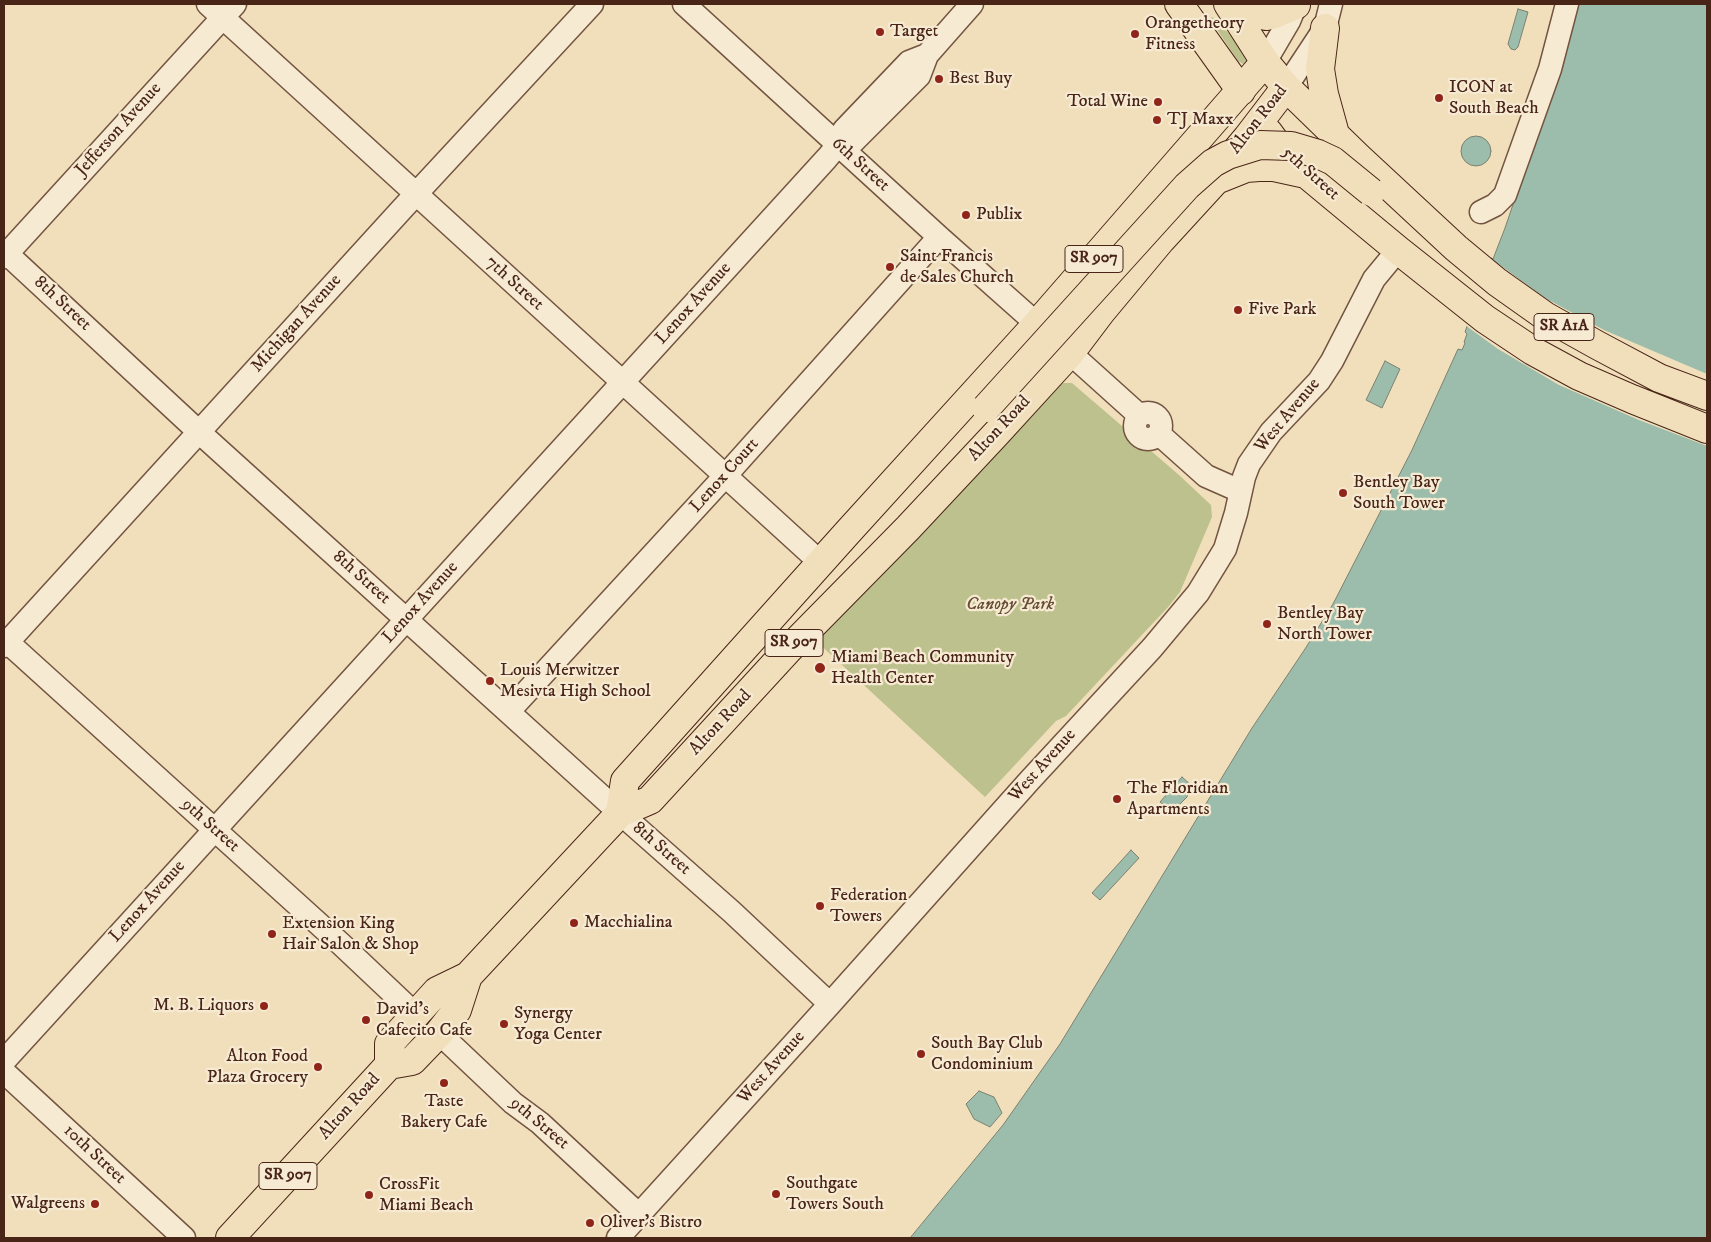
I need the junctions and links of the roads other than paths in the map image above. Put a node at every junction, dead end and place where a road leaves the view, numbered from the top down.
1 (592, 4) edge
2 (684, 4) edge
3 (972, 4) edge
4 (1179, 4) edge
5 (1228, 4) edge
6 (1238, 4) edge
7 (1296, 4) edge
8 (1567, 4) edge
9 (222, 8) edge
10 (1328, 16) edge
11 (1265, 62) junction
12 (1286, 87) junction
13 (1241, 91) junction
14 (1262, 119) junction
15 (1335, 135) junction
16 (838, 145) junction
17 (1306, 174) junction
18 (1216, 180) junction
19 (416, 194) junction
20 (1480, 212) dead end
21 (940, 238) junction
22 (1398, 250) junction
23 (5, 254) edge
24 (1464, 279) junction
25 (1037, 324) junction
26 (1062, 361) junction
27 (623, 382) junction
28 (1707, 396) edge
29 (1707, 428) edge
30 (199, 432) junction
31 (726, 475) junction
32 (1240, 491) junction
33 (821, 563) junction
34 (407, 619) junction
35 (5, 642) edge
36 (509, 711) junction
37 (620, 813) junction
38 (214, 830) junction
39 (468, 976) junction
40 (830, 1004) junction
41 (415, 1014) junction
42 (439, 1033) junction
43 (4, 1061) edge
44 (389, 1064) junction
45 (4, 1072) edge
46 (639, 1215) junction
47 (184, 1238) edge
48 (230, 1238) edge
49 (618, 1238) edge

1 - 19 street, Michigan Avenue
2 - 16 street, 6th Street
3 - 16 street, Lenox Avenue
4 - 13 main road, 5th Street / SR A1A
5 - 11 main road, SR A1A
6 - 7 main road
7 - 11 street, Alton Road
8 - 20 street
9 - 19 street, 7th Street
9 - 23 street, Jefferson Avenue
10 - 12 street, Alton Road
10 - 15 main road
11 - 12 main road, SR A1A
11 - 13 main road, Alton Road / SR 907
12 - 14 main road, Alton Road / SR 907
12 - 15 main road, SR A1A
13 - 14 main road, 5th Street / SR A1A
13 - 25 main road, Alton Road / SR 907
14 - 17 main road, 5th Street / SR A1A
14 - 18 main road, Alton Road / SR 907
15 - 24 main road, SR A1A
16 - 21 street, 6th Street
16 - 27 street, Lenox Avenue
17 - 18 main road
17 - 22 main road, 5th Street / SR A1A
18 - 26 main road, Alton Road / SR 907
19 - 27 street, 7th Street
19 - 30 street, Michigan Avenue
21 - 25 street, 6th Street
21 - 31 street, Lenox Court
22 - 24 main road, 5th Street / SR A1A
22 - 32 street, West Avenue
23 - 30 street, 8th Street
24 - 28 main road, SR A1A
24 - 29 main road, SR A1A
24 - 37 main road, bridge
25 - 26 main road
25 - 33 main road, Alton Road / SR 907
26 - 32 street
26 - 37 main road, Alton Road / SR 907
27 - 31 street, 7th Street
27 - 34 street, Lenox Avenue
30 - 34 street, 8th Street
30 - 35 street, Michigan Avenue
31 - 33 street, 7th Street
31 - 36 street, Lenox Court
32 - 40 street, West Avenue
33 - 37 main road, Alton Road / SR 907
34 - 36 street, 8th Street
34 - 38 street, Lenox Avenue
35 - 38 street, 9th Street
36 - 37 street, 8th Street
37 - 39 main road, Alton Road / SR 907
37 - 40 street, 8th Street
38 - 41 street, 9th Street
38 - 43 street, Lenox Avenue
39 - 41 main road, Alton Road / SR 907
39 - 42 main road, Alton Road / SR 907
40 - 46 street, West Avenue
41 - 44 main road, Alton Road / SR 907
42 - 44 main road, Alton Road / SR 907
42 - 46 street, 9th Street
44 - 48 main road, Alton Road / SR 907
45 - 47 street, 10th Street
46 - 49 street, West Avenue

